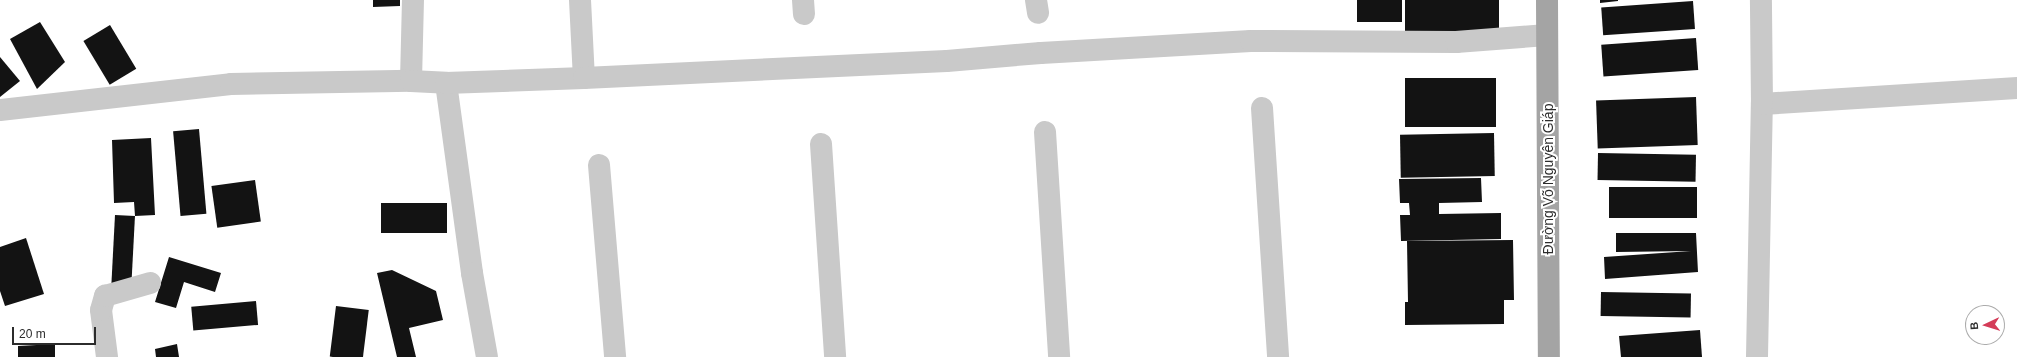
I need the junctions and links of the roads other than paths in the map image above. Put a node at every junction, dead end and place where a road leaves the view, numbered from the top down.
1 (413, 0) edge
2 (580, 0) edge
3 (1547, 0) edge
4 (1761, 0) edge
5 (1547, 35) junction
6 (584, 78) junction
7 (411, 81) junction
8 (446, 83) junction
9 (2017, 88) edge
10 (1762, 104) junction
11 (1262, 108) dead end
12 (0, 110) edge
13 (1044, 132) dead end
14 (821, 144) dead end
15 (599, 165) dead end
16 (150, 283) dead end
17 (107, 357) edge
18 (487, 357) edge
19 (615, 357) edge
20 (835, 357) edge
21 (1059, 357) edge
22 (1278, 357) edge
23 (1549, 357) edge
24 (1757, 357) edge

1 - 7 street
2 - 6 street
3 - 5 main road, Đường Võ Nguyên Giáp
4 - 10 street
5 - 6 street
5 - 23 main road, Đường Võ Nguyên Giáp
6 - 8 street
7 - 8 street
7 - 12 street
8 - 18 street
9 - 10 street
10 - 24 street
11 - 22 street
13 - 21 street
14 - 20 street
15 - 19 street
16 - 17 street

